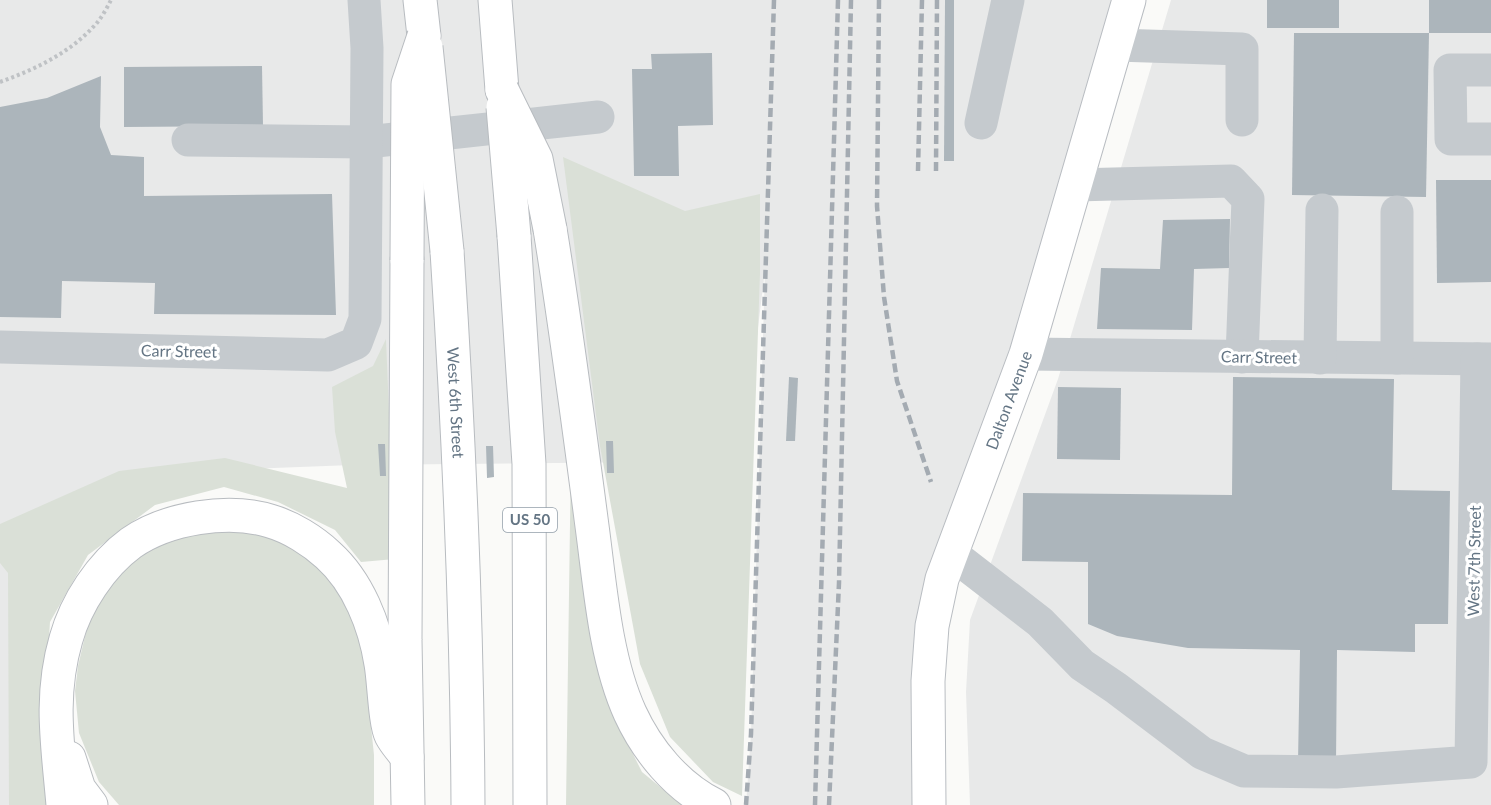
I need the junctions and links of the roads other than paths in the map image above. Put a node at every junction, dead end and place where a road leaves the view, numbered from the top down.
1 (364, 0) edge
2 (420, 0) edge
3 (495, 0) edge
4 (1008, 0) edge
5 (1129, 0) edge
6 (424, 36) junction
7 (1116, 45) junction
8 (1491, 70) edge
9 (502, 90) junction
10 (598, 117) dead end
11 (1242, 120) dead end
12 (981, 123) dead end
13 (1491, 139) edge
14 (188, 140) dead end
15 (366, 142) junction
16 (1075, 185) junction
17 (1322, 210) dead end
18 (1397, 212) dead end
19 (0, 346) edge
20 (1026, 354) junction
21 (1242, 357) junction
22 (1320, 358) junction
23 (1397, 358) junction
24 (1484, 359) edge
25 (952, 554) junction
26 (55, 710) junction
27 (407, 757) junction
28 (63, 805) edge
29 (91, 805) edge
30 (408, 805) edge
31 (468, 805) edge
32 (530, 805) edge
33 (714, 805) edge
34 (929, 805) edge

1 - 15 street
2 - 6 main road, West 6th Street
3 - 9 main road, US 50
4 - 12 street
5 - 7 main road, Dalton Avenue
6 - 27 main road, bridge
6 - 31 main road, West 6th Street, bridge
7 - 11 street
7 - 16 main road, Dalton Avenue
8 - 13 street
9 - 32 main road, US 50, bridge
9 - 33 main road, bridge
10 - 15 street
14 - 15 street
15 - 19 street, Carr Street
16 - 20 main road, Dalton Avenue
16 - 21 street
17 - 22 street
18 - 23 street
20 - 21 street, Carr Street
20 - 25 main road, Dalton Avenue
21 - 22 street, Carr Street
22 - 23 street, Carr Street
23 - 24 street, Carr Street
24 - 25 street, West 7th Street
25 - 34 main road, Dalton Avenue
26 - 27 main road
26 - 28 main road
26 - 29 main road
27 - 30 main road

